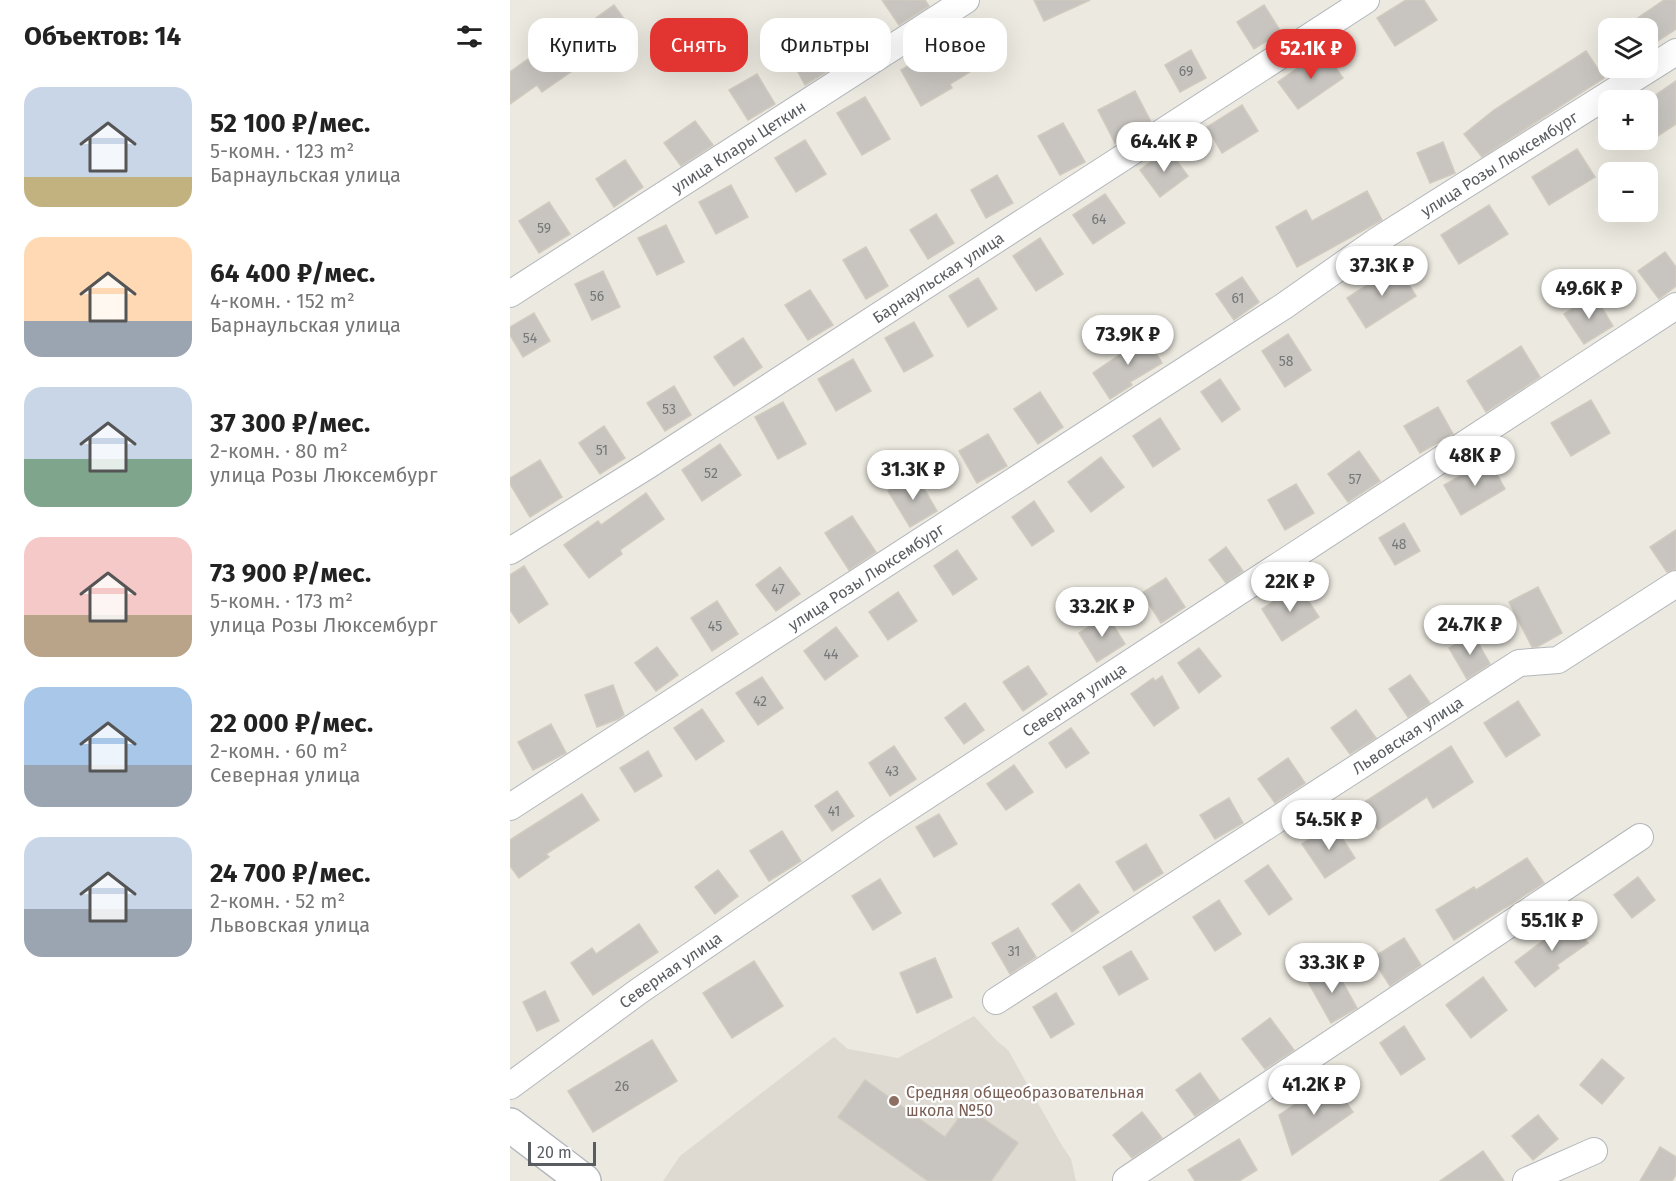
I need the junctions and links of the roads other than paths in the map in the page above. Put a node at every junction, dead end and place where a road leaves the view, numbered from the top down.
1 (966, 0) edge
2 (1365, 0) edge
3 (1676, 52) edge
4 (510, 294) edge
5 (1676, 306) edge
6 (510, 551) edge
7 (1676, 584) edge
8 (510, 807) edge
9 (1640, 837) dead end
10 (996, 1001) dead end
11 (510, 1086) edge
12 (510, 1125) edge
13 (1594, 1151) dead end
14 (1126, 1180) edge
15 (584, 1181) edge
16 (1526, 1181) edge

1 - 4 street, улица Клары Цеткин
2 - 6 street, Барнаульская улица
3 - 8 street, улица Розы Люксембург
5 - 11 street, Северная улица
7 - 10 street, Львовская улица
9 - 14 street
12 - 15 street
13 - 16 street

